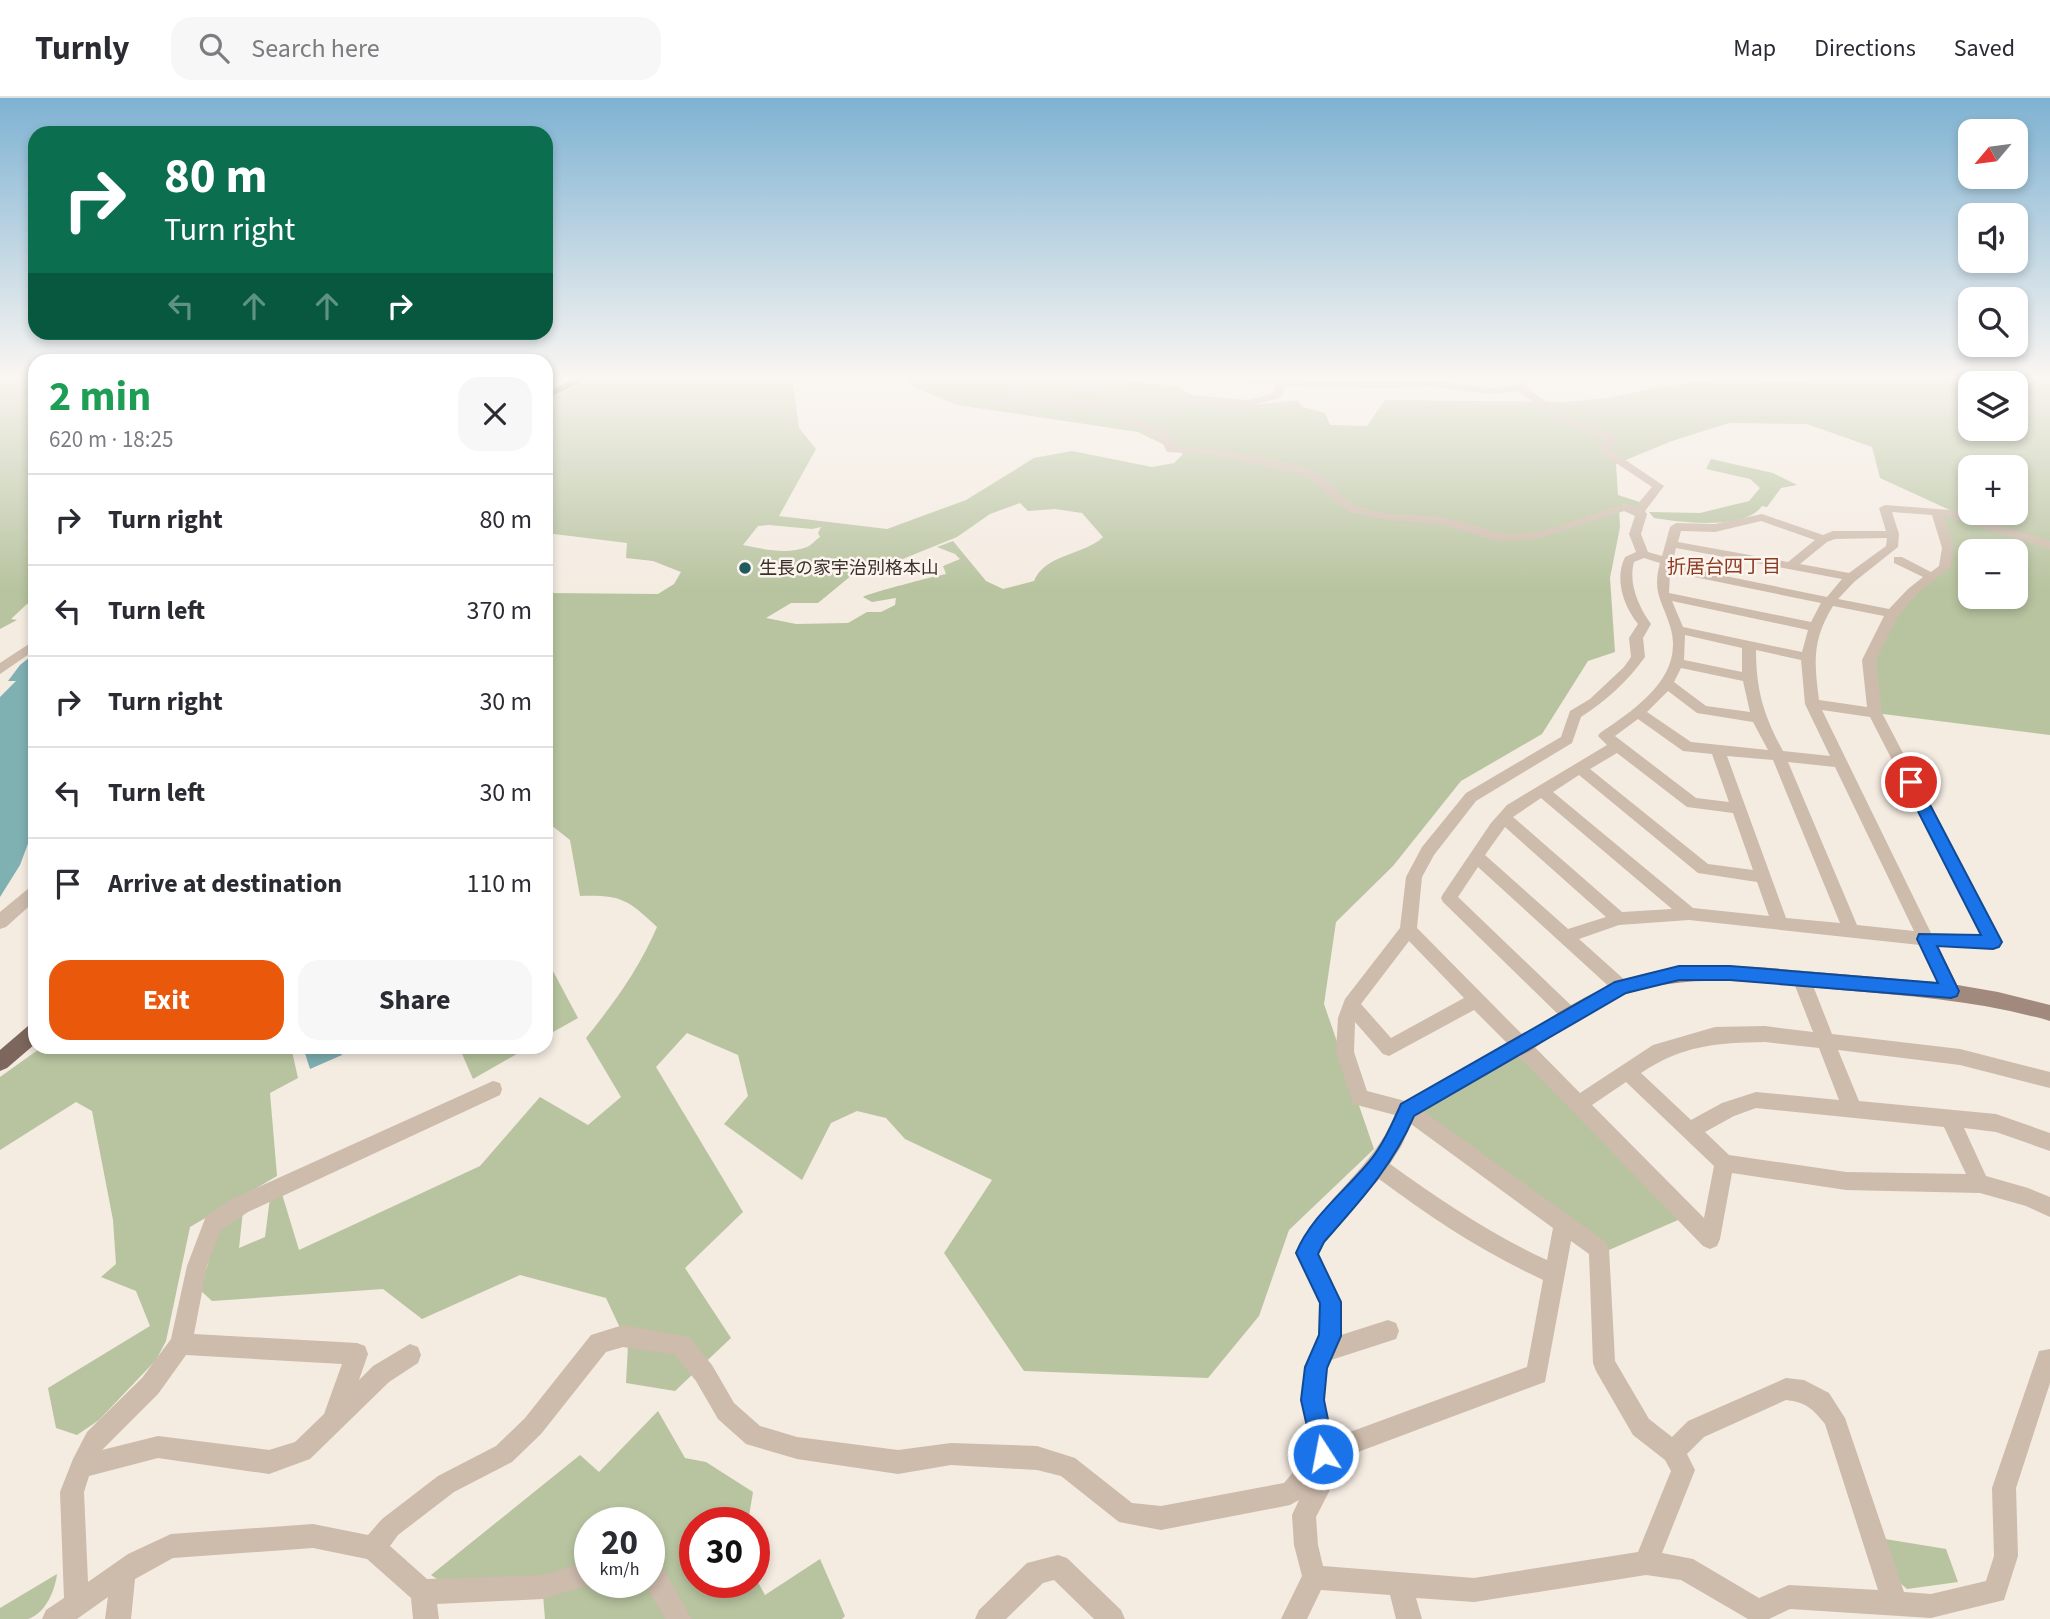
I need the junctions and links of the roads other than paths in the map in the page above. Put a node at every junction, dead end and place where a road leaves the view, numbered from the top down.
1 (1169, 446) edge
2 (1607, 446) edge
3 (1637, 511) junction
4 (1937, 511) junction
5 (1893, 534) junction
6 (1823, 539) junction
7 (1672, 544) junction
8 (2050, 545) edge
9 (1643, 554) junction
10 (1890, 556) junction
11 (1667, 565) junction
12 (1791, 566) junction
13 (1932, 576) junction
14 (1849, 577) junction
15 (1665, 596) junction
16 (1831, 600) junction
17 (1892, 614) junction
18 (1814, 627) junction
19 (1678, 631) junction
20 (1749, 645) junction
21 (28, 649) edge
22 (1808, 657) junction
23 (1678, 663) junction
24 (0, 670) edge
25 (1749, 678) junction
26 (1667, 684) junction
27 (1812, 704) junction
28 (1639, 713) junction
29 (1875, 713) junction
30 (1758, 718) junction
31 (1617, 746) junction
32 (1718, 750) junction
33 (1778, 756) junction
34 (1840, 762) junction
35 (1580, 768) junction
36 (1542, 791) junction
37 (1737, 808) junction
38 (1504, 818) junction
39 (1477, 857) junction
40 (1763, 877) junction
41 (28, 898) edge
42 (1689, 914) junction
43 (1619, 919) junction
44 (0, 922) edge
45 (1780, 923) junction
46 (1408, 930) junction
47 (1852, 931) junction
48 (1566, 937) junction
49 (1925, 939) junction
50 (1801, 978) junction
51 (1621, 987) junction
52 (1951, 991) junction
53 (1476, 1000) junction
54 (1351, 1004) junction
55 (2050, 1013) edge
56 (1571, 1016) junction
57 (28, 1038) edge
58 (1825, 1041) junction
59 (1521, 1046) junction
60 (0, 1062) edge
61 (1628, 1072) junction
62 (2050, 1080) edge
63 (493, 1089) dead end
64 (1578, 1104) junction
65 (1852, 1108) junction
66 (1408, 1110) junction
67 (1950, 1120) junction
68 (1690, 1130) junction
69 (2050, 1142) edge
70 (1724, 1163) junction
71 (1377, 1167) junction
72 (1980, 1184) junction
73 (2050, 1207) edge
74 (1564, 1223) junction
75 (1554, 1274) junction
76 (1388, 1331) dead end
77 (181, 1344) junction
78 (1323, 1351) junction
79 (410, 1355) dead end
80 (2047, 1359) dead end
81 (333, 1421) junction
82 (1673, 1452) junction
83 (1323, 1454) junction
84 (81, 1467) junction
85 (373, 1548) junction
86 (1646, 1563) junction
87 (123, 1573) junction
88 (1314, 1577) junction
89 (574, 1578) edge
90 (1400, 1585) junction
91 (423, 1592) junction
92 (665, 1595) edge
93 (1895, 1603) junction
94 (77, 1604) junction
95 (1756, 1615) edge
96 (55, 1619) edge
97 (118, 1619) edge
98 (426, 1619) edge
99 (679, 1619) edge
100 (988, 1619) edge
101 (1112, 1619) edge
102 (1294, 1619) edge
103 (1409, 1619) edge

1 - 3 street
2 - 3 street
3 - 9 street
4 - 5 street
4 - 8 street
4 - 13 street
5 - 6 street
5 - 10 street
6 - 7 street
6 - 12 street
7 - 11 street
7 - 12 street
9 - 11 street
9 - 46 street
10 - 13 street
10 - 14 street
11 - 15 street
11 - 16 street
12 - 14 street
13 - 17 street
14 - 16 street
15 - 18 street
15 - 19 street
16 - 17 street
16 - 18 street
17 - 29 street
18 - 22 street
19 - 20 street
19 - 23 street
20 - 22 street
20 - 25 street
21 - 24 street
22 - 27 street
23 - 25 street
23 - 26 street
25 - 30 street
26 - 28 street
26 - 30 street
27 - 29 street
27 - 34 street
28 - 31 street
28 - 32 street
29 - 49 street
30 - 33 street
31 - 35 street
31 - 37 street
32 - 33 street
32 - 37 street
33 - 34 street
33 - 47 street
34 - 49 street
35 - 36 street
35 - 40 street
36 - 38 street
36 - 42 street
37 - 40 street
38 - 39 street
38 - 43 street
39 - 48 street
39 - 56 street
40 - 45 street
41 - 44 street
42 - 43 street
42 - 45 street
43 - 48 street
45 - 47 street
46 - 53 street
46 - 54 street
47 - 49 street
48 - 51 street
49 - 52 street
50 - 51 street
50 - 52 street
50 - 58 street
51 - 56 street
52 - 55 street
53 - 54 street
53 - 59 street
54 - 66 street
56 - 59 street
57 - 60 main road
58 - 61 street
58 - 62 street
58 - 65 street
59 - 64 street
59 - 66 street
61 - 64 street
61 - 68 street
63 - 77 street
64 - 70 street
65 - 67 street
65 - 68 street
66 - 71 street
66 - 74 street
67 - 69 street
67 - 72 street
68 - 70 street
70 - 72 street
71 - 75 street
71 - 78 street
72 - 73 street
74 - 75 street
74 - 82 street
75 - 83 street
76 - 78 street
77 - 81 street
77 - 84 street
78 - 83 street
79 - 81 street
80 - 93 street
81 - 84 street
82 - 86 street
82 - 93 street
83 - 85 street
83 - 88 street
84 - 94 street
85 - 87 street
85 - 91 street
86 - 90 street
86 - 95 street
87 - 94 street
87 - 97 street
88 - 90 street
88 - 102 street
89 - 91 street
90 - 103 street
91 - 98 street
92 - 99 street
93 - 95 street
94 - 96 street
100 - 101 street

